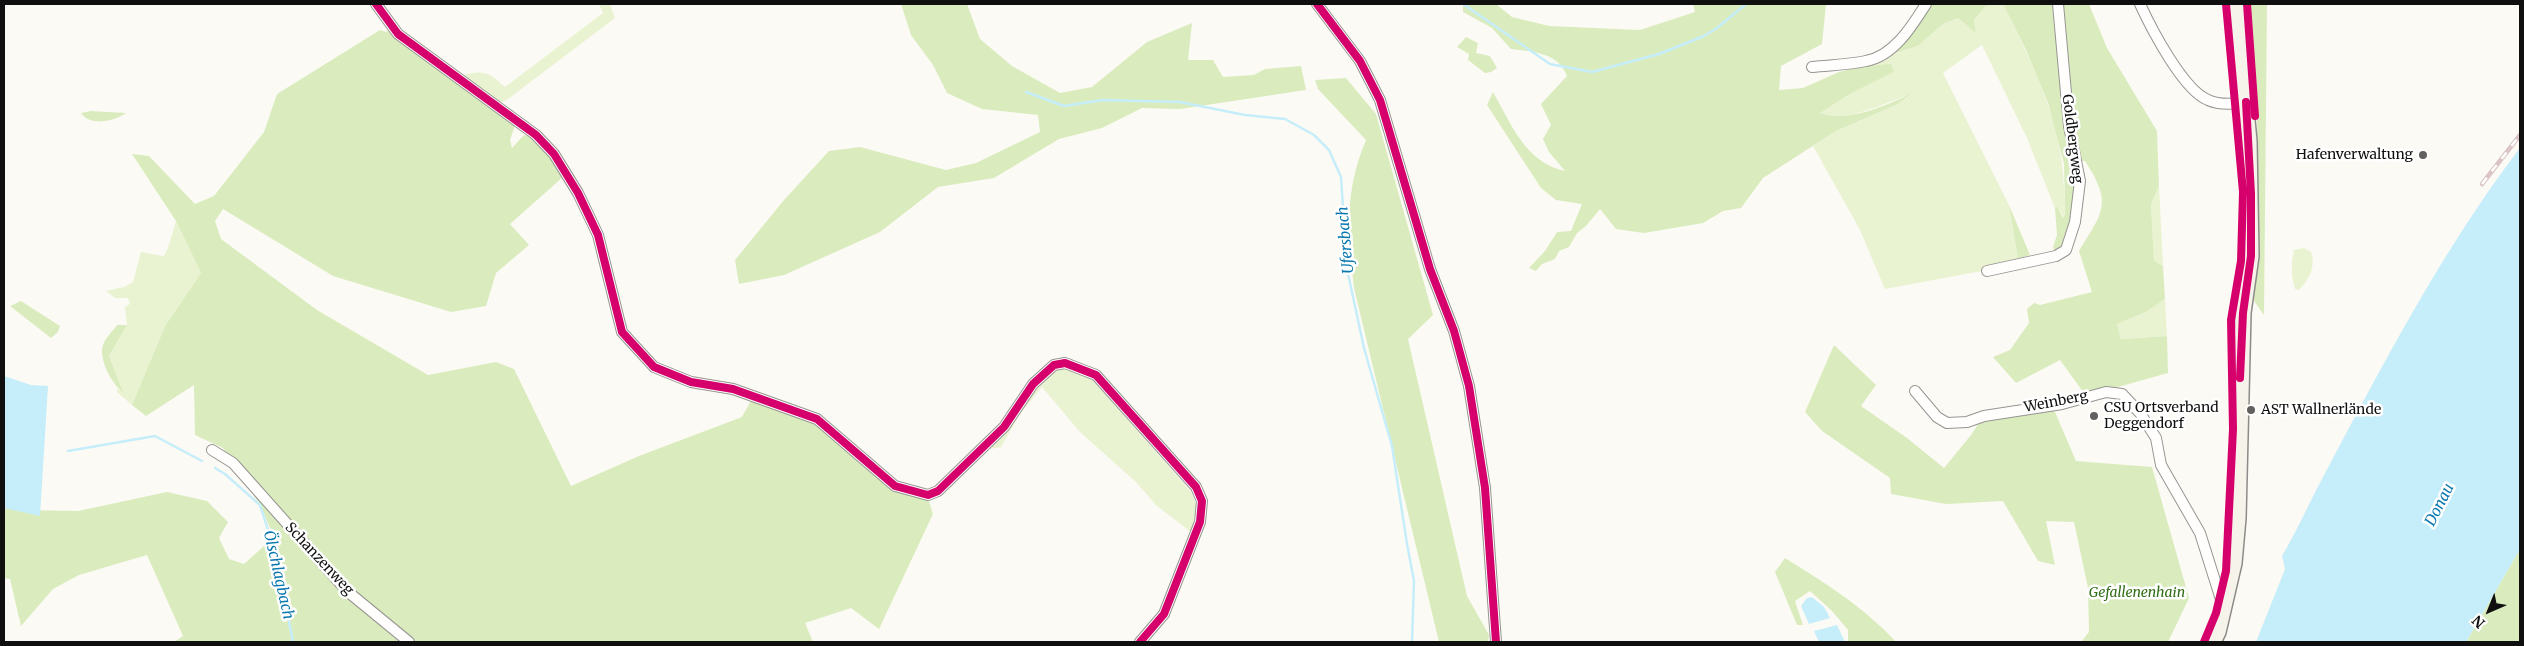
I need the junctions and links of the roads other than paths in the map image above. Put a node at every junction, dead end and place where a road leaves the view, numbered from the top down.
1 (376, 4) edge
2 (1317, 4) edge
3 (1926, 4) edge
4 (2058, 4) edge
5 (2140, 4) edge
6 (2236, 4) edge
7 (1812, 67) dead end
8 (2246, 102) junction
9 (1987, 271) dead end
10 (1915, 391) dead end
11 (212, 450) dead end
12 (2224, 609) junction
13 (409, 642) edge
14 (1140, 642) edge
15 (1496, 642) edge
16 (2213, 642) edge

1 - 14 street
2 - 15 street
3 - 7 street
4 - 9 street, Goldbergweg
5 - 8 street
6 - 8 main road
8 - 12 main road
10 - 12 street, Weinberg
11 - 13 street, Schanzenweg
12 - 16 main road

